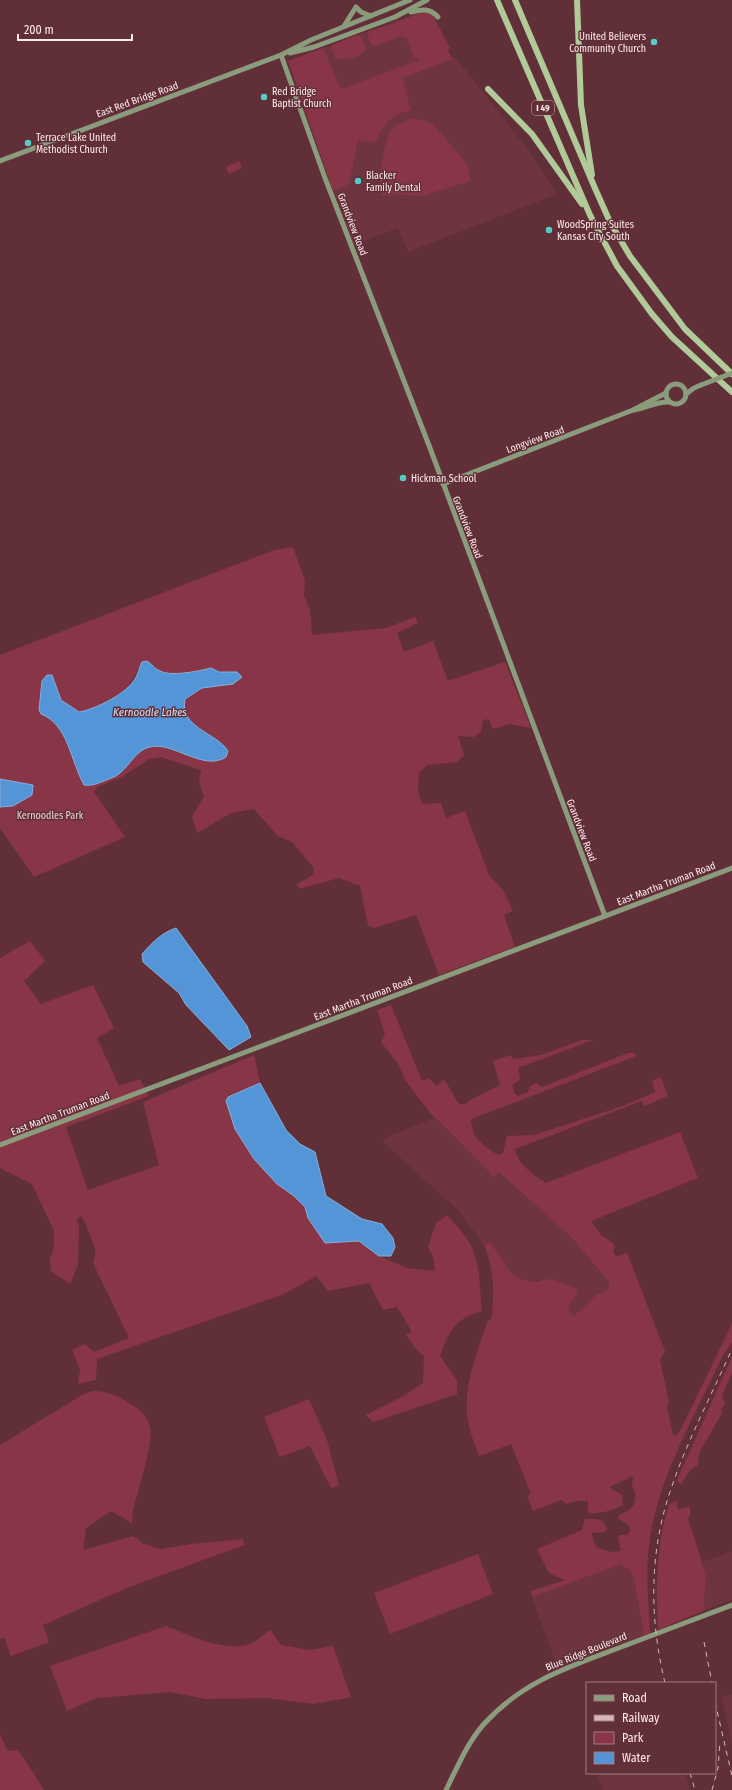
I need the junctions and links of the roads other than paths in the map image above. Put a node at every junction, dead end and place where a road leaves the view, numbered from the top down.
1 (410, 0) edge
2 (427, 0) edge
3 (497, 0) edge
4 (514, 0) edge
5 (577, 0) edge
6 (377, 14) junction
7 (371, 16) junction
8 (395, 17) junction
9 (438, 17) dead end
10 (359, 21) junction
11 (344, 27) junction
12 (360, 30) junction
13 (350, 34) junction
14 (281, 55) junction
15 (488, 89) dead end
16 (0, 161) edge
17 (594, 186) junction
18 (590, 215) junction
19 (732, 373) edge
20 (684, 388) junction
21 (694, 388) junction
22 (732, 392) edge
23 (666, 393) junction
24 (686, 394) junction
25 (669, 402) junction
26 (633, 410) junction
27 (443, 484) junction
28 (732, 868) edge
29 (605, 916) junction
30 (0, 1145) edge
31 (732, 1605) edge
32 (446, 1790) edge

1 - 6 main road, East Red Bridge Road
2 - 8 main road, East Red Bridge Road
3 - 18 highway, I 49
4 - 17 highway, I 49
5 - 17 highway
6 - 7 main road, East Red Bridge Road
6 - 12 main road
7 - 10 main road, East Red Bridge Road
7 - 11 main road
8 - 9 main road
8 - 12 main road, East Red Bridge Road
10 - 11 main road, East Red Bridge Road
10 - 13 main road
11 - 14 main road, East Red Bridge Road
12 - 13 main road, East Red Bridge Road
13 - 14 main road, East Red Bridge Road
14 - 16 main road, East Red Bridge Road
14 - 27 main road, Grandview Road
15 - 18 highway
17 - 19 highway, I 49
18 - 22 highway, I 49
19 - 21 main road, bridge
20 - 21 main road
20 - 23 main road
20 - 24 main road
21 - 24 main road
23 - 25 main road
23 - 26 main road, Longview Road
24 - 25 main road
25 - 26 main road, Longview Road
26 - 27 main road, Longview Road
27 - 29 main road, Grandview Road
28 - 29 main road, East Martha Truman Road
29 - 30 main road, East Martha Truman Road
31 - 32 main road, Blue Ridge Boulevard

